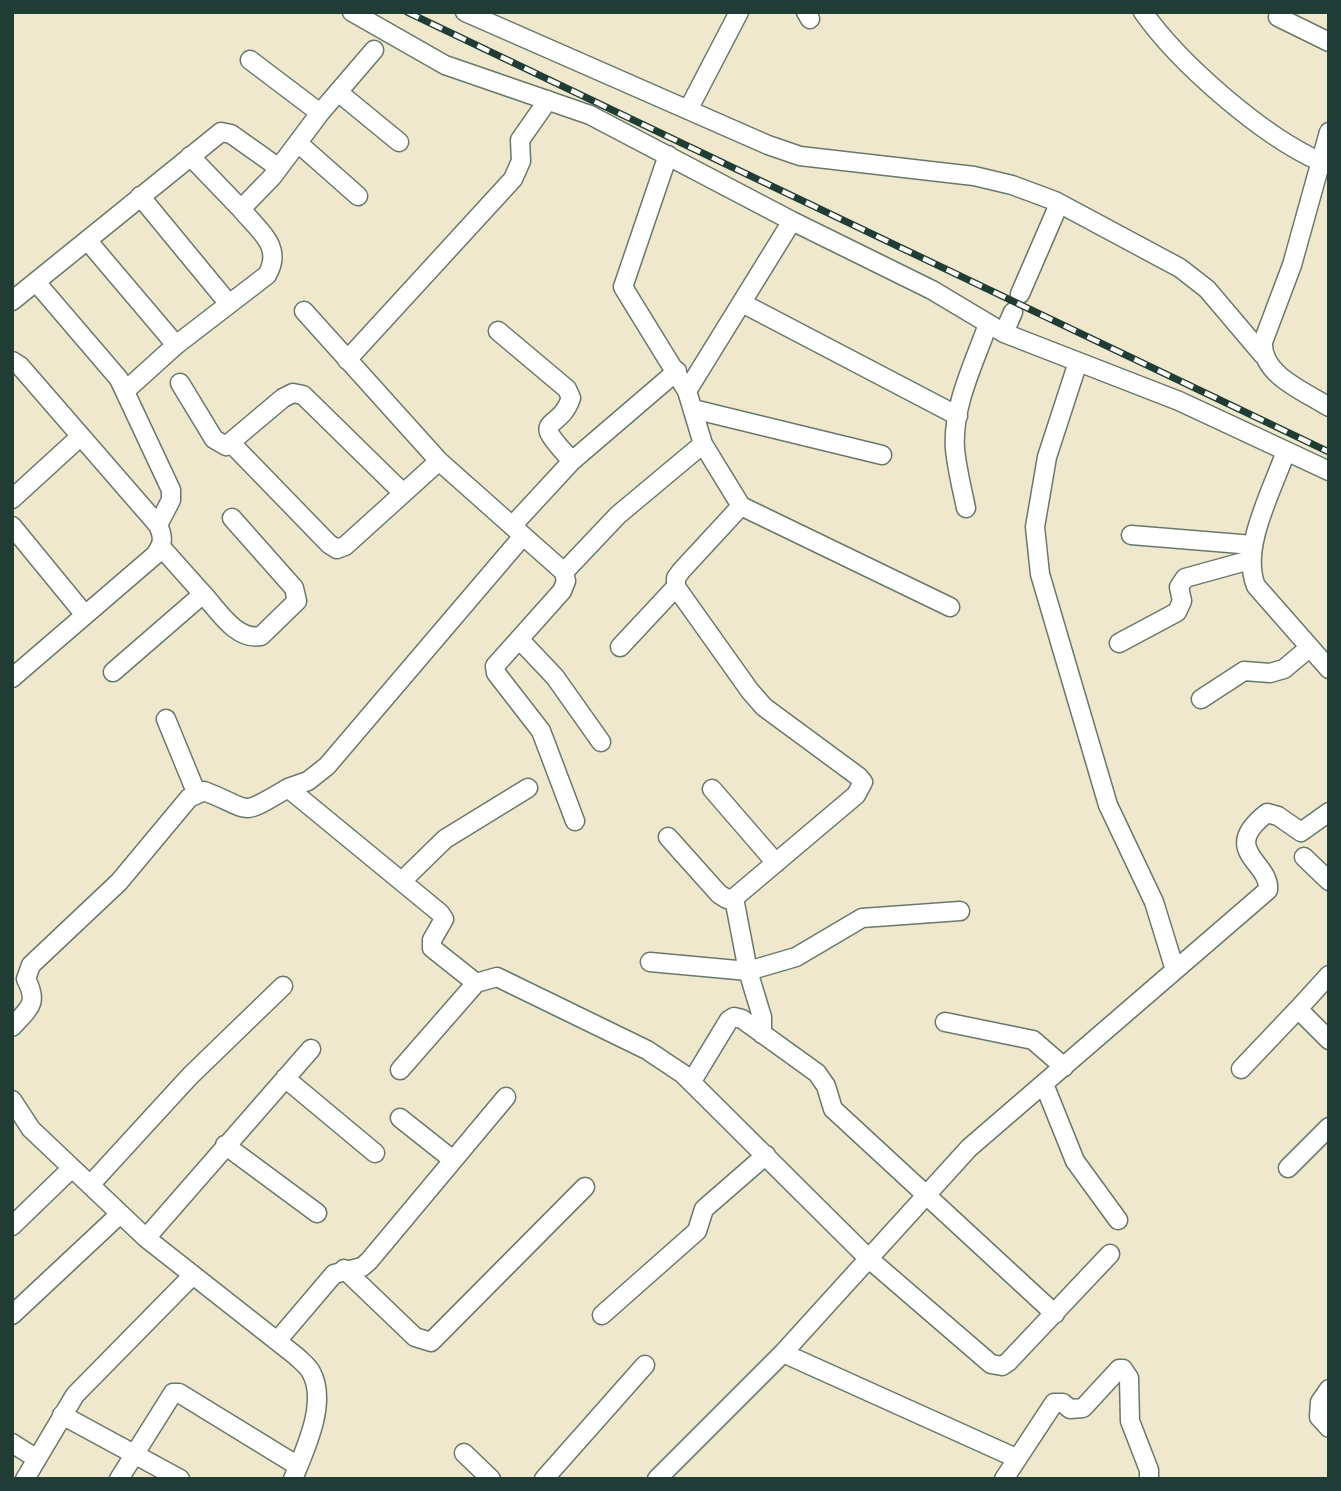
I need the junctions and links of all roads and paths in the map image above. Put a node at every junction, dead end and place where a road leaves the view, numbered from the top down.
1 (352, 12) edge
2 (465, 12) edge
3 (739, 12) edge
4 (1143, 12) edge
5 (1278, 17) dead end
6 (1329, 42) edge
7 (374, 50) dead end
8 (250, 60) dead end
9 (338, 92) junction
10 (548, 100) junction
11 (688, 110) junction
12 (320, 113) junction
13 (1329, 132) edge
14 (399, 142) dead end
15 (298, 144) junction
16 (668, 155) junction
17 (190, 156) junction
18 (1319, 160) junction
19 (279, 168) junction
20 (140, 196) junction
21 (358, 196) dead end
22 (1059, 204) junction
23 (241, 209) junction
24 (792, 221) junction
25 (87, 240) junction
26 (36, 282) junction
27 (1020, 294) dead end
28 (12, 301) edge
29 (742, 303) junction
30 (229, 304) junction
31 (303, 311) dead end
32 (1013, 312) dead end
33 (996, 328) junction
34 (498, 331) dead end
35 (176, 345) junction
36 (1262, 355) junction
37 (347, 360) junction
38 (12, 361) edge
39 (1078, 362) junction
40 (677, 371) junction
41 (180, 383) dead end
42 (125, 391) junction
43 (687, 391) junction
44 (1329, 407) edge
45 (693, 409) junction
46 (958, 416) junction
47 (81, 436) junction
48 (231, 443) junction
49 (703, 444) junction
50 (1286, 452) junction
51 (882, 455) dead end
52 (439, 461) junction
53 (572, 461) junction
54 (1329, 471) edge
55 (403, 493) junction
56 (12, 499) edge
57 (741, 506) junction
58 (966, 508) dead end
59 (232, 518) dead end
60 (158, 525) junction
61 (12, 526) edge
62 (517, 531) junction
63 (1131, 535) dead end
64 (161, 547) junction
65 (1251, 552) junction
66 (564, 572) junction
67 (676, 587) junction
68 (203, 594) junction
69 (950, 607) dead end
70 (85, 614) junction
71 (519, 639) junction
72 (1119, 643) dead end
73 (620, 647) dead end
74 (1309, 648) junction
75 (1329, 669) edge
76 (113, 672) dead end
77 (12, 678) edge
78 (1201, 699) dead end
79 (166, 719) dead end
80 (601, 742) dead end
81 (288, 788) junction
82 (528, 789) dead end
83 (712, 789) dead end
84 (197, 792) junction
85 (1329, 812) edge
86 (575, 821) dead end
87 (668, 837) dead end
88 (1304, 857) dead end
89 (776, 863) junction
90 (402, 881) junction
91 (1329, 881) edge
92 (734, 898) junction
93 (960, 911) dead end
94 (650, 962) dead end
95 (1175, 970) junction
96 (748, 971) junction
97 (1329, 975) edge
98 (476, 984) junction
99 (283, 986) dead end
100 (1298, 1009) junction
101 (945, 1022) dead end
102 (12, 1027) edge
103 (762, 1034) junction
104 (1329, 1040) edge
105 (311, 1049) dead end
106 (1064, 1066) junction
107 (1241, 1069) dead end
108 (400, 1070) dead end
109 (285, 1079) junction
110 (692, 1081) junction
111 (1044, 1084) junction
112 (506, 1097) dead end
113 (12, 1100) edge
114 (400, 1118) dead end
115 (1329, 1127) edge
116 (225, 1145) junction
117 (375, 1153) dead end
118 (766, 1155) junction
119 (453, 1160) junction
120 (72, 1168) junction
121 (1288, 1168) dead end
122 (90, 1185) junction
123 (585, 1187) dead end
124 (925, 1195) junction
125 (317, 1213) dead end
126 (120, 1214) junction
127 (1118, 1220) dead end
128 (12, 1226) edge
129 (146, 1238) junction
130 (1110, 1254) dead end
131 (868, 1258) junction
132 (344, 1269) junction
133 (193, 1275) junction
134 (1055, 1314) junction
135 (12, 1315) edge
136 (601, 1315) dead end
137 (277, 1341) junction
138 (783, 1353) junction
139 (645, 1365) dead end
140 (1329, 1389) edge
141 (62, 1415) junction
142 (1329, 1427) edge
143 (12, 1443) edge
144 (464, 1452) dead end
145 (134, 1454) junction
146 (1016, 1458) junction
147 (37, 1459) junction
148 (296, 1472) edge
149 (25, 1479) edge
150 (119, 1479) edge
151 (180, 1479) edge
152 (491, 1479) edge
153 (544, 1479) edge
154 (657, 1479) edge
155 (1004, 1479) edge
156 (1149, 1479) edge

1 - 10 street
2 - 11 street
3 - 11 street
4 - 18 street
5 - 6 street
7 - 9 street
8 - 12 street
9 - 12 street
9 - 14 street
10 - 16 street
10 - 37 street
11 - 22 street
12 - 15 street
13 - 18 street
15 - 19 street
15 - 21 street
16 - 24 street
16 - 40 street
17 - 19 street
17 - 20 street
17 - 23 street
18 - 36 street
19 - 23 street
20 - 25 street
20 - 30 street
22 - 27 street
22 - 36 street
23 - 30 street
24 - 29 street
24 - 33 street
25 - 26 street
25 - 35 street
26 - 28 street
26 - 42 street
29 - 43 street
29 - 46 street
30 - 35 street
31 - 37 street
32 - 33 street
33 - 39 street
33 - 46 street
34 - 53 street
35 - 42 street
36 - 44 street
37 - 52 street
38 - 47 street
39 - 50 street
39 - 95 street
40 - 43 street
40 - 53 street
41 - 48 street
42 - 60 street
43 - 45 street
45 - 49 street
45 - 51 street
46 - 58 street
47 - 56 street
47 - 60 street
48 - 55 street
48 - 55 street
49 - 57 street
49 - 66 street
50 - 54 street
50 - 65 street
52 - 55 street
52 - 62 street
53 - 62 street
57 - 67 street
57 - 69 street
59 - 68 street
60 - 64 street
61 - 70 street
62 - 66 street
62 - 81 street
63 - 65 street
64 - 68 street
64 - 70 street
65 - 72 street
65 - 74 street
66 - 71 street
67 - 73 street
67 - 89 street
68 - 76 street
70 - 77 street
71 - 80 street
71 - 86 street
74 - 75 street
74 - 78 street
79 - 84 street
81 - 84 street
81 - 90 street
82 - 90 street
83 - 89 street
84 - 102 street
85 - 95 street
87 - 92 street
88 - 91 street
89 - 92 street
90 - 98 street
92 - 96 street
93 - 96 street
94 - 96 street
95 - 106 street
96 - 103 street
97 - 100 street
98 - 108 street
98 - 110 street
99 - 122 street
100 - 104 street
100 - 107 street
101 - 106 street
103 - 110 street
103 - 124 street
105 - 109 street
106 - 111 street
109 - 116 street
109 - 117 street
110 - 118 street
111 - 124 street
111 - 127 street
112 - 119 street
113 - 120 street
114 - 119 street
115 - 121 street
116 - 125 street
116 - 129 street
118 - 131 street
118 - 136 street
119 - 132 street
120 - 122 street
120 - 128 street
122 - 126 street
123 - 132 street
124 - 131 street
124 - 134 street
126 - 129 street
126 - 135 street
129 - 133 street
130 - 134 street
131 - 134 street
131 - 138 street
132 - 137 street
133 - 137 street
133 - 141 street
137 - 148 street
138 - 146 street
138 - 154 street
139 - 153 street
140 - 142 street
141 - 145 street
141 - 147 street
143 - 147 street
144 - 152 street
145 - 148 street
145 - 150 street
145 - 151 street
146 - 155 street
146 - 156 street
147 - 149 street

